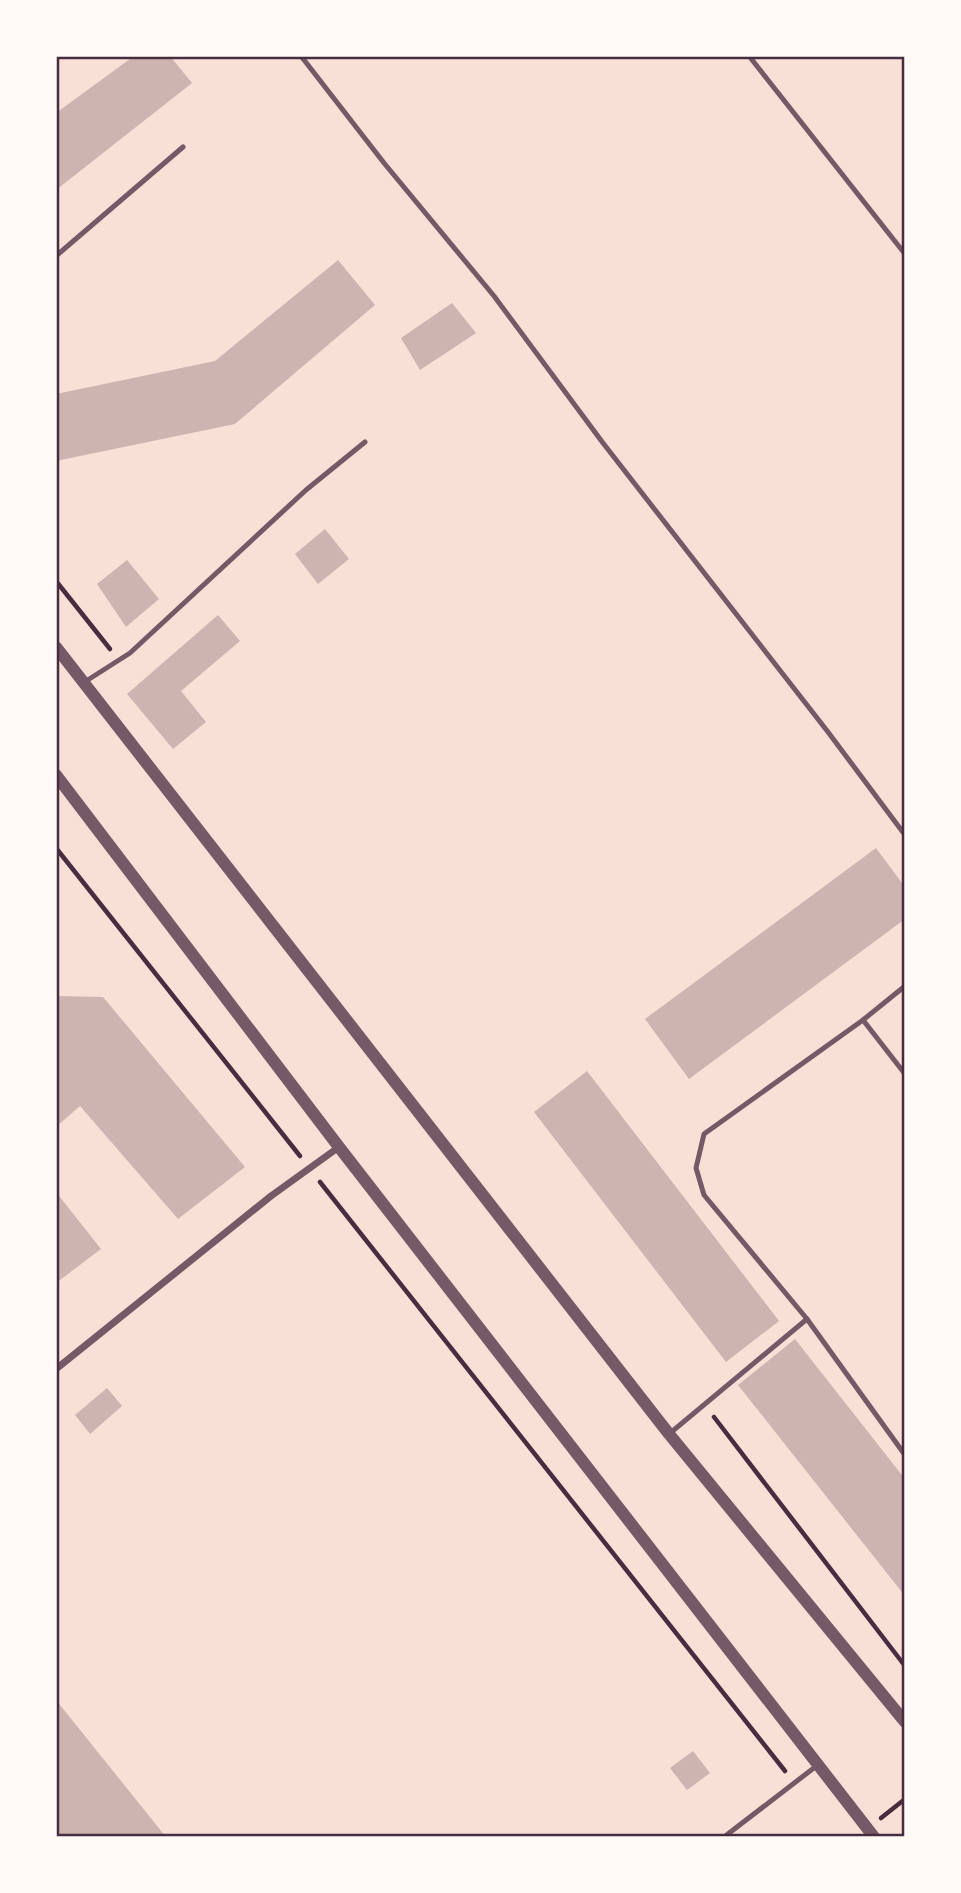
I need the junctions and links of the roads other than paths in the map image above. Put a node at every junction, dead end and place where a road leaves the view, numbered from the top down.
1 (301, 56) edge
2 (749, 56) edge
3 (183, 147) dead end
4 (905, 254) edge
5 (56, 256) edge
6 (365, 442) dead end
7 (56, 647) edge
8 (83, 683) junction
9 (56, 775) edge
10 (905, 835) edge
11 (905, 986) edge
12 (863, 1020) junction
13 (905, 1074) edge
14 (339, 1147) junction
15 (807, 1319) junction
16 (56, 1369) edge
17 (669, 1434) junction
18 (905, 1455) edge
19 (903, 1714) edge
20 (818, 1765) junction
21 (871, 1833) edge
22 (724, 1837) edge

1 - 10 lane
2 - 4 lane
3 - 5 lane
6 - 8 lane
7 - 8 street
8 - 17 street
9 - 14 street
11 - 12 lane
12 - 13 lane
12 - 15 lane
14 - 16 street
14 - 20 street
15 - 17 lane
15 - 18 lane
17 - 19 street
20 - 21 street
20 - 22 lane

